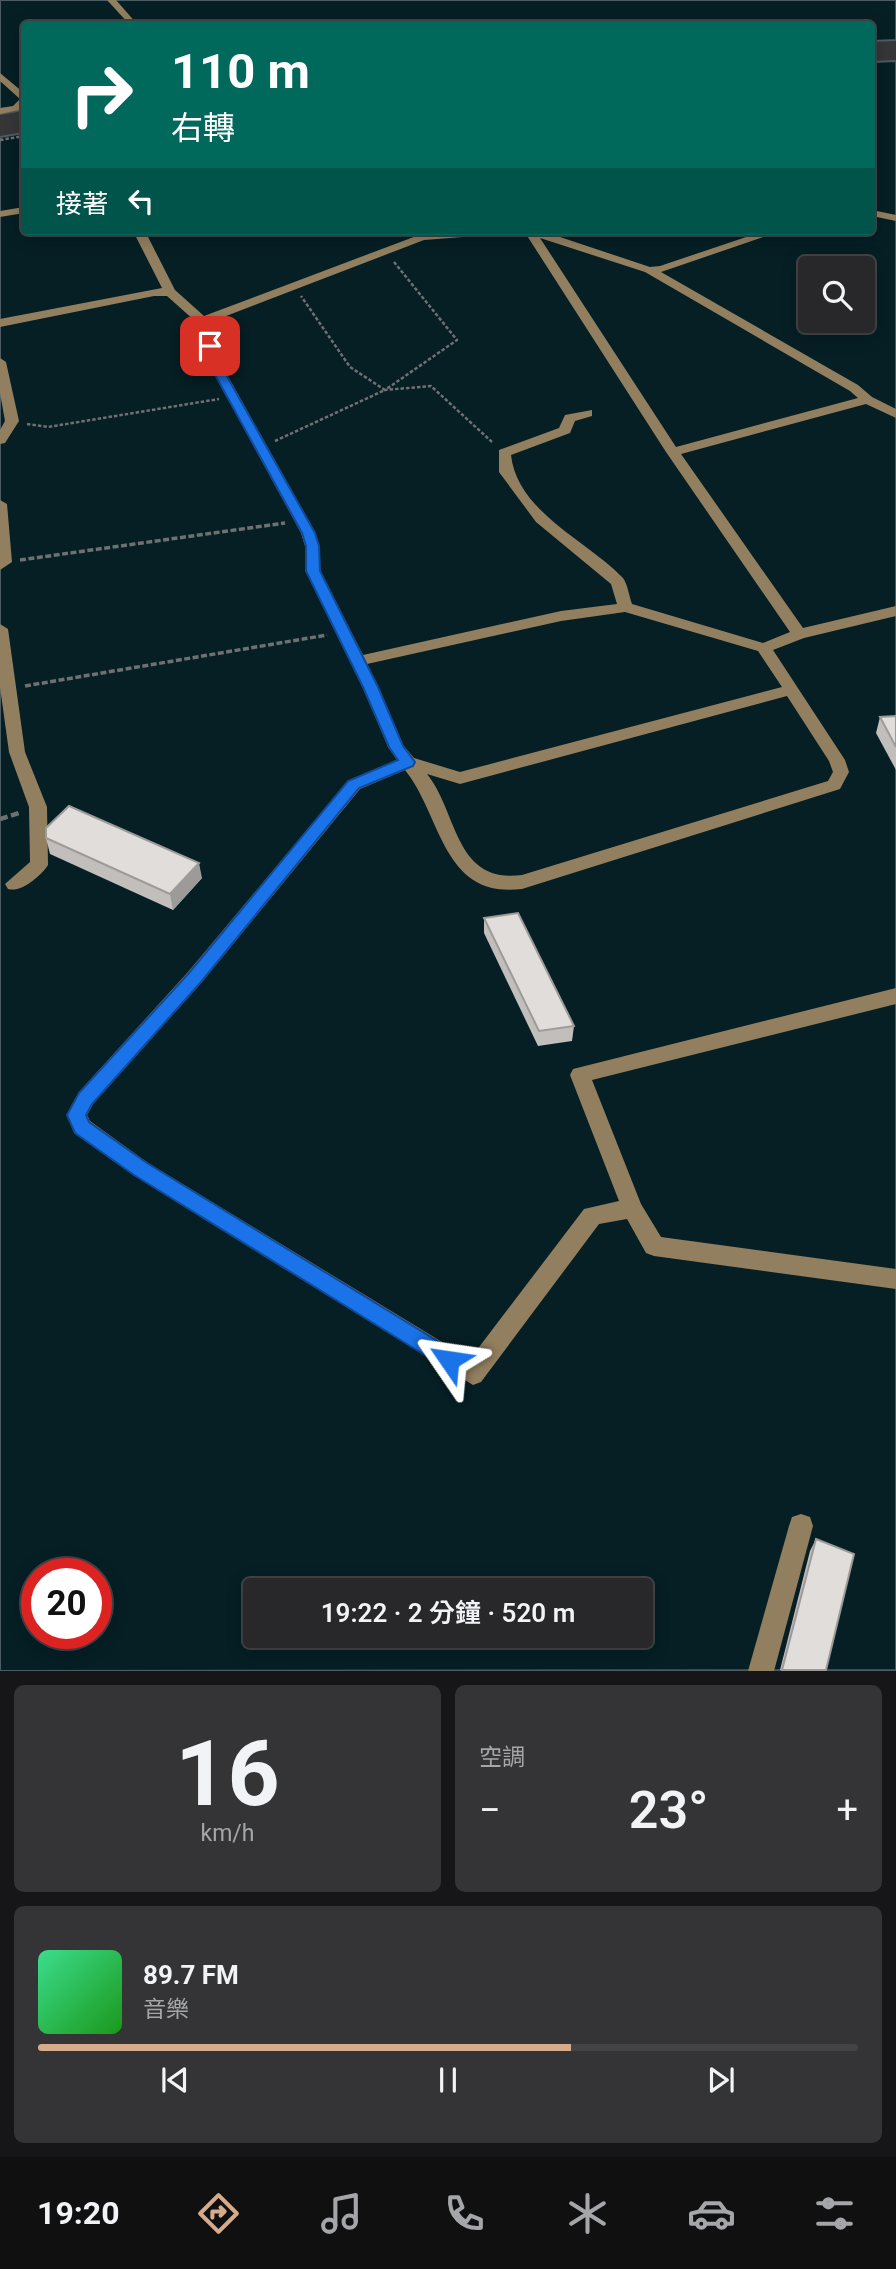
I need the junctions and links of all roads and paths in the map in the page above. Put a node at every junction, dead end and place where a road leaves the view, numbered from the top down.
1 (111, 0) edge
2 (130, 21) edge
3 (0, 76) edge
4 (21, 102) edge
5 (21, 103) edge
6 (0, 111) edge
7 (21, 136) edge
8 (0, 140) edge
9 (21, 210) edge
10 (0, 214) edge
11 (875, 214) edge
12 (896, 218) edge
13 (141, 235) edge
14 (449, 235) edge
15 (533, 235) edge
16 (542, 235) edge
17 (763, 235) edge
18 (385, 250) junction
19 (649, 270) junction
20 (295, 286) junction
21 (170, 292) junction
22 (201, 320) junction
23 (0, 323) edge
24 (0, 362) edge
25 (385, 390) junction
26 (233, 397) junction
27 (867, 400) junction
28 (587, 413) dead end
29 (896, 414) edge
30 (12, 421) junction
31 (0, 440) edge
32 (261, 447) junction
33 (673, 452) junction
34 (504, 453) junction
35 (0, 504) edge
36 (302, 521) junction
37 (3, 564) edge
38 (625, 607) junction
39 (896, 611) edge
40 (0, 629) edge
41 (343, 632) junction
42 (799, 634) junction
43 (764, 648) junction
44 (357, 661) junction
45 (8, 689) junction
46 (791, 690) junction
47 (408, 762) junction
48 (15, 884) dead end
49 (896, 996) edge
50 (632, 1208) junction
51 (896, 1279) edge
52 (801, 1526) dead end
53 (761, 1671) edge

1 - 2 lane
3 - 4 lane
5 - 6 lane
7 - 8 path
9 - 10 lane
11 - 12 lane
13 - 21 lane
14 - 18 lane
15 - 33 lane
16 - 19 lane
17 - 19 lane
18 - 20 lane
18 - 25 path
19 - 27 lane
20 - 22 lane
20 - 25 path
21 - 22 lane
21 - 23 lane
22 - 26 lane
24 - 30 lane
25 - 32 path
25 - 34 path
26 - 30 path
26 - 32 lane
27 - 29 lane
27 - 33 lane
28 - 34 lane
30 - 31 lane
32 - 36 lane
33 - 42 lane
34 - 38 lane
35 - 37 lane
36 - 37 path
36 - 41 lane
38 - 43 lane
38 - 44 lane
39 - 42 lane
40 - 45 lane
41 - 44 lane
41 - 45 path
42 - 43 lane
43 - 46 lane
44 - 47 lane
45 - 48 lane
46 - 47 lane
46 - 47 lane
47 - 50 lane
49 - 50 lane
50 - 51 lane
52 - 53 lane

